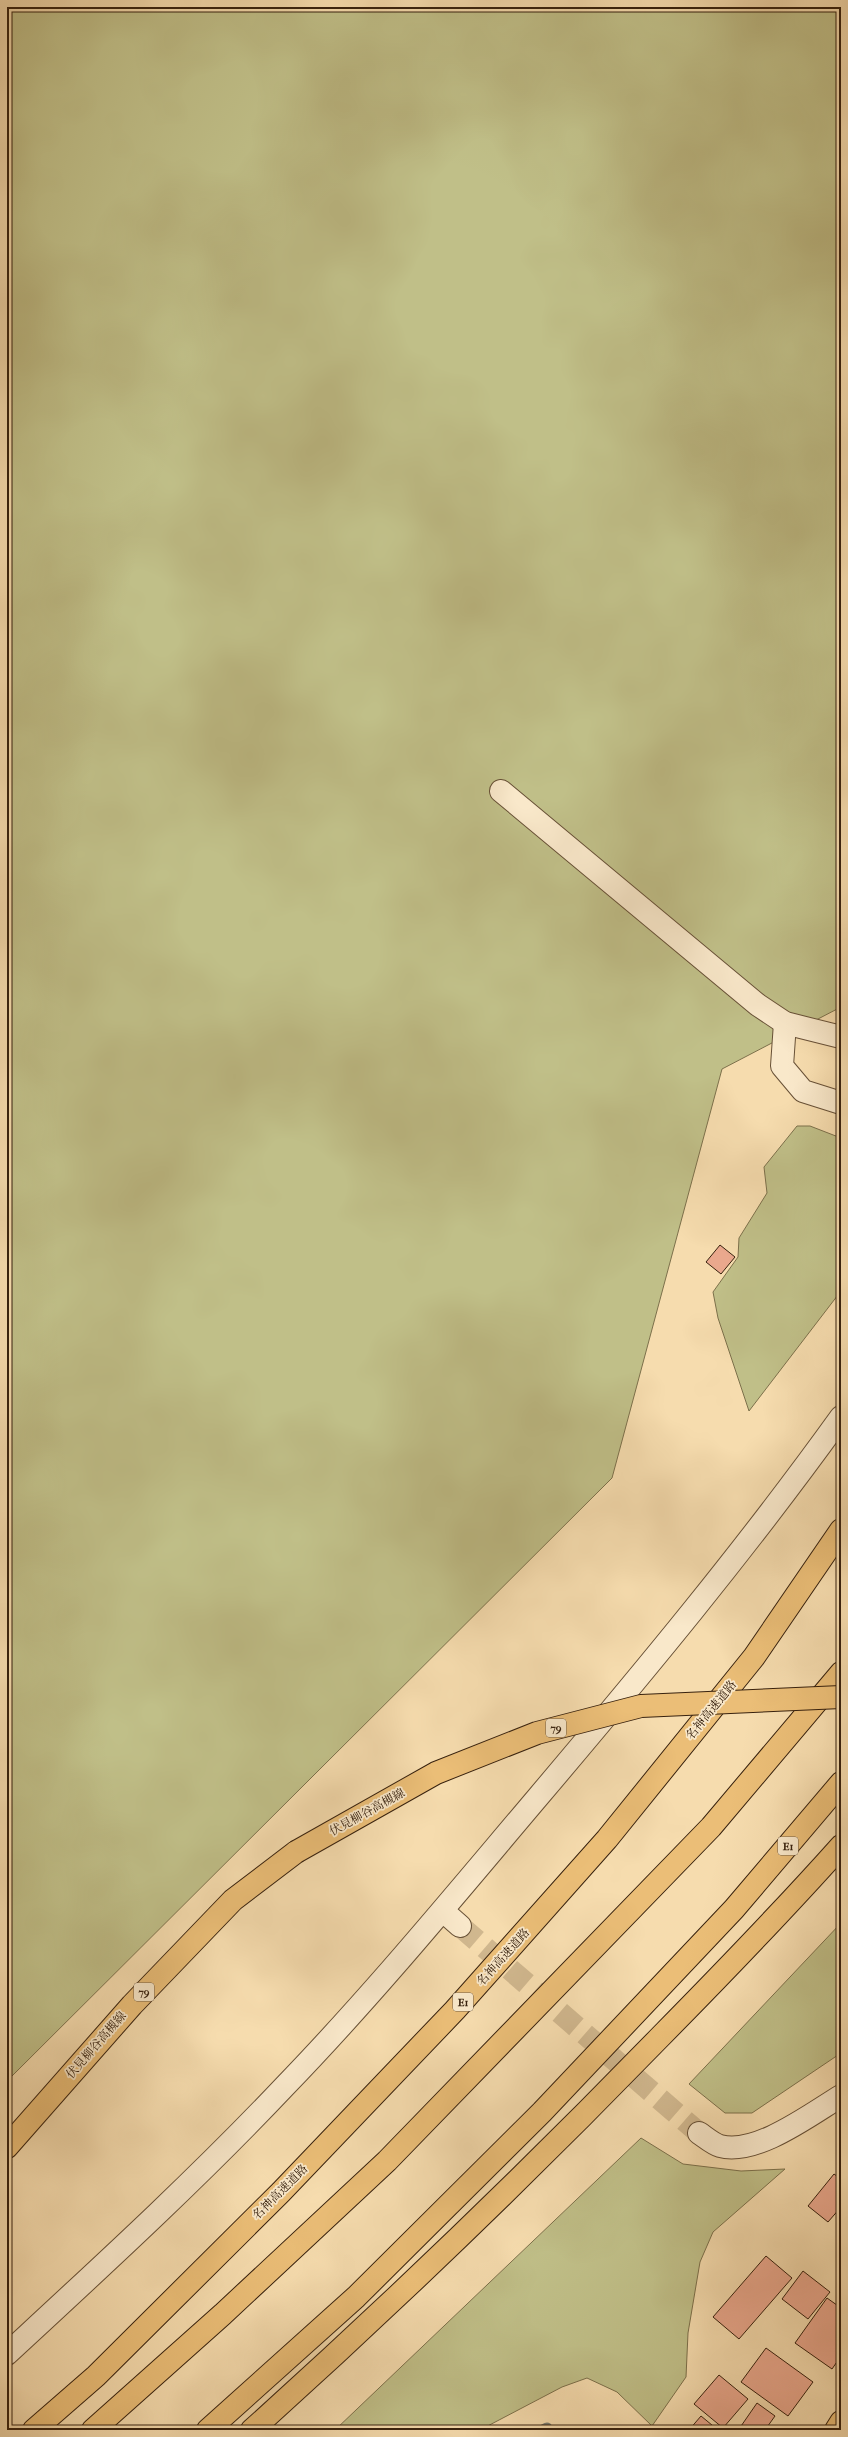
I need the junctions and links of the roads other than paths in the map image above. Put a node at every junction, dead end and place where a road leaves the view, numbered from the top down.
1 (501, 791) dead end
2 (785, 1023) junction
3 (841, 1036) edge
4 (841, 1103) edge
5 (841, 1417) edge
6 (841, 1530) edge
7 (841, 1673) edge
8 (841, 1697) edge
9 (841, 1783) edge
10 (841, 1846) edge
11 (442, 1911) junction
12 (460, 1926) tunnel mouth
13 (841, 2096) edge
14 (699, 2133) tunnel mouth
15 (7, 2147) edge
16 (7, 2354) edge
17 (841, 2422) edge
18 (34, 2430) edge
19 (93, 2430) edge
20 (208, 2430) edge
21 (252, 2430) edge
22 (836, 2430) edge

1 - 2 street
2 - 3 street
2 - 4 street
5 - 11 street
6 - 18 main road, 名神高速道路 / E1
7 - 19 main road
8 - 15 main road, 伏見柳谷高槻線 / 79, bridge
9 - 20 main road, E1
10 - 21 main road
11 - 12 street
11 - 16 street
13 - 14 street
17 - 22 main road

